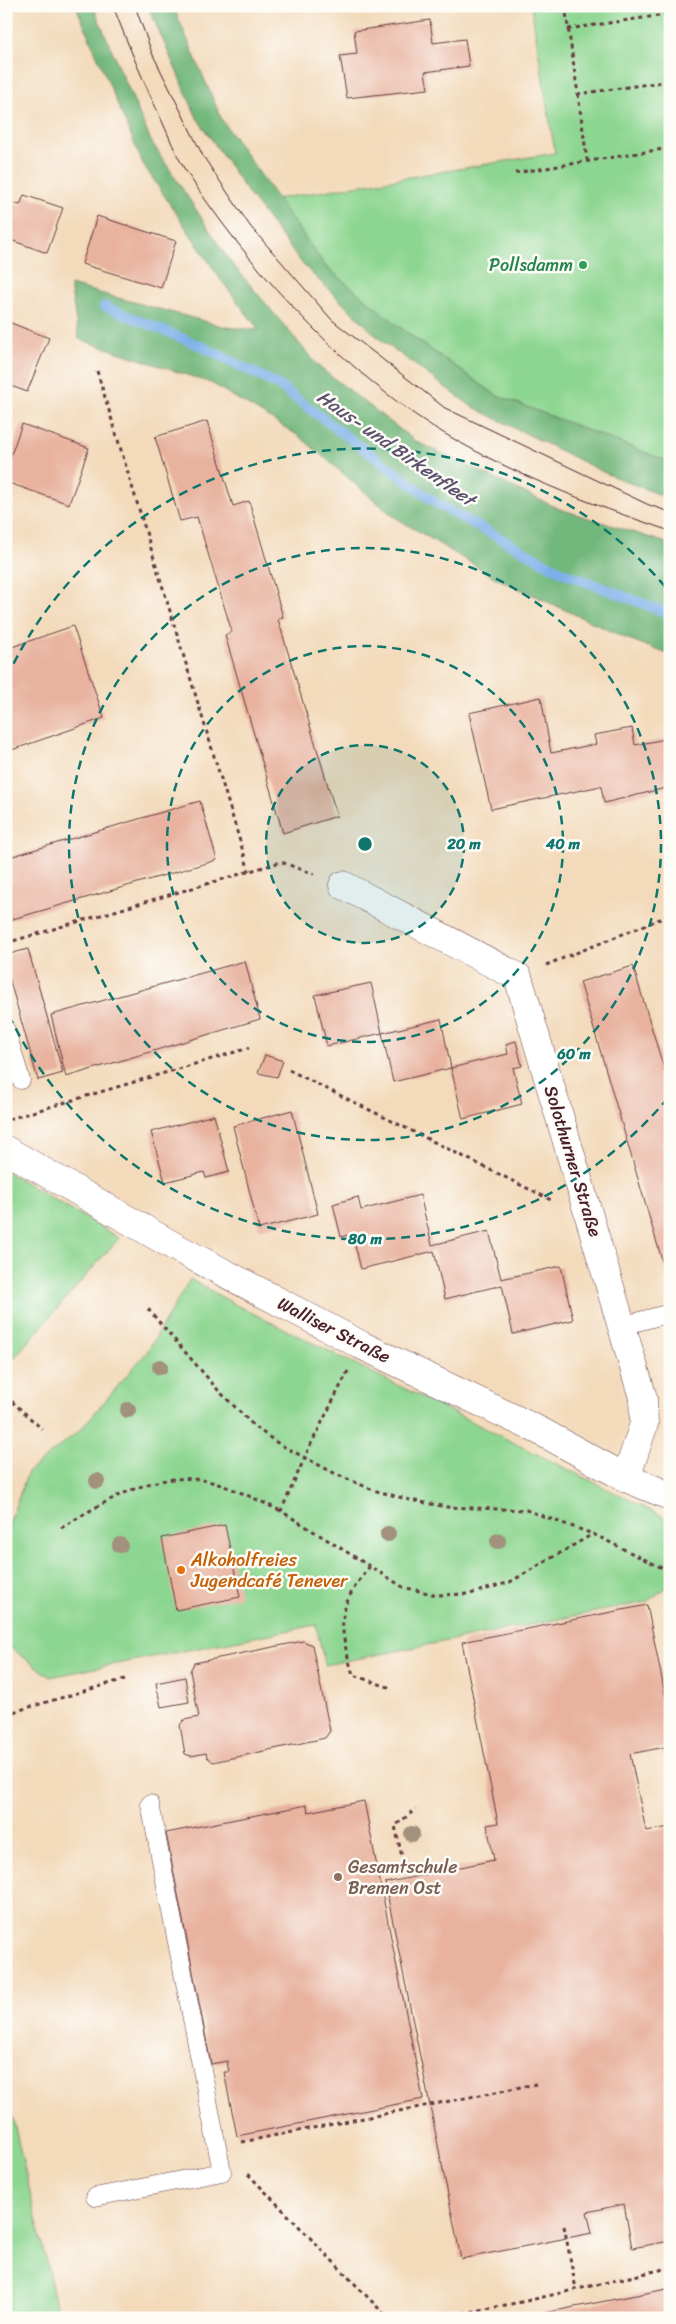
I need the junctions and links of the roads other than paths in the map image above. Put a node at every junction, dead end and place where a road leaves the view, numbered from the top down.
1 (343, 885) road end
2 (6, 1030) edge
3 (21, 1080) dead end
4 (6, 1150) edge
5 (670, 1313) edge
6 (622, 1326) junction
7 (626, 1478) junction
8 (670, 1496) edge
9 (150, 1804) dead end
10 (95, 2197) dead end

1 - 6 street, Solothurner Straße
2 - 3 lane
4 - 7 street, Walliser Straße
5 - 6 lane
6 - 7 street, Solothurner Straße
7 - 8 street, Walliser Straße
9 - 10 lane

